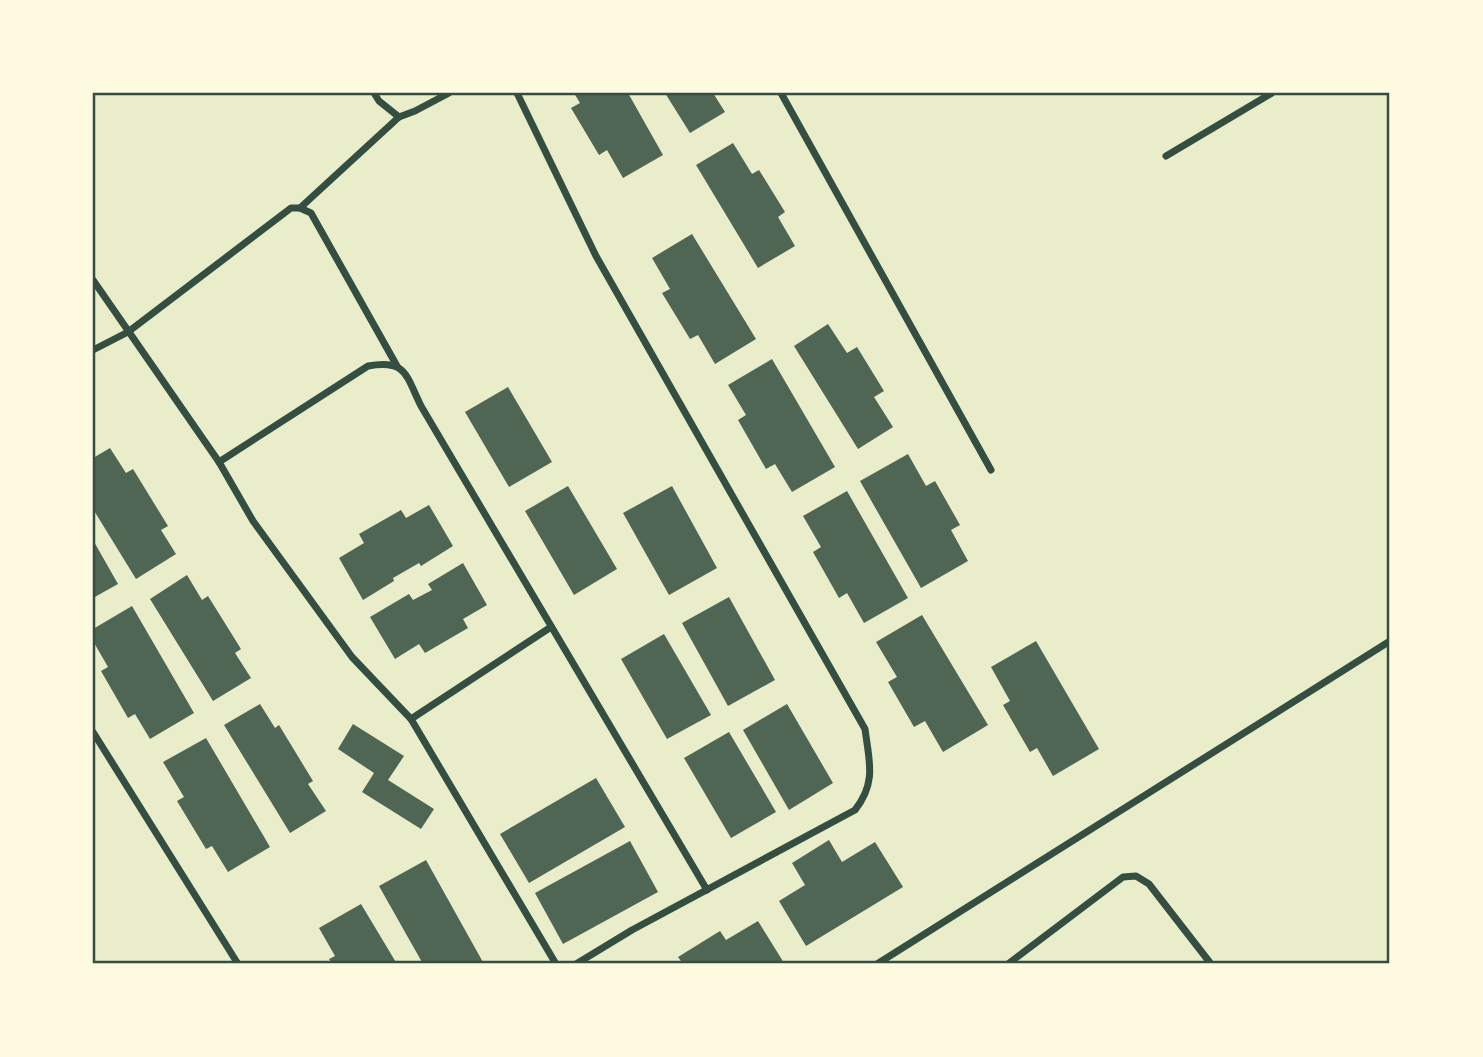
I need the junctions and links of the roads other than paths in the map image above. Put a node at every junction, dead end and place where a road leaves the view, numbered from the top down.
1 (374, 93) edge
2 (449, 93) edge
3 (517, 93) edge
4 (781, 93) edge
5 (1272, 93) edge
6 (399, 117) junction
7 (1166, 156) dead end
8 (300, 208) junction
9 (93, 280) edge
10 (128, 332) junction
11 (93, 350) edge
12 (398, 366) junction
13 (219, 462) junction
14 (992, 470) dead end
15 (551, 627) junction
16 (1390, 641) edge
17 (411, 719) junction
18 (93, 732) edge
19 (707, 890) junction
20 (238, 964) edge
21 (556, 964) edge
22 (576, 964) edge
23 (877, 964) edge
24 (1008, 964) edge
25 (1211, 964) edge

1 - 6 street
2 - 6 street
3 - 19 street
4 - 14 street
5 - 7 street
6 - 8 street
8 - 10 street
8 - 12 street
9 - 10 street
10 - 11 street
10 - 13 street
12 - 13 street
12 - 15 street
13 - 17 street
15 - 17 street
15 - 19 street
16 - 23 street
17 - 21 street
18 - 20 street
19 - 22 street
24 - 25 street

